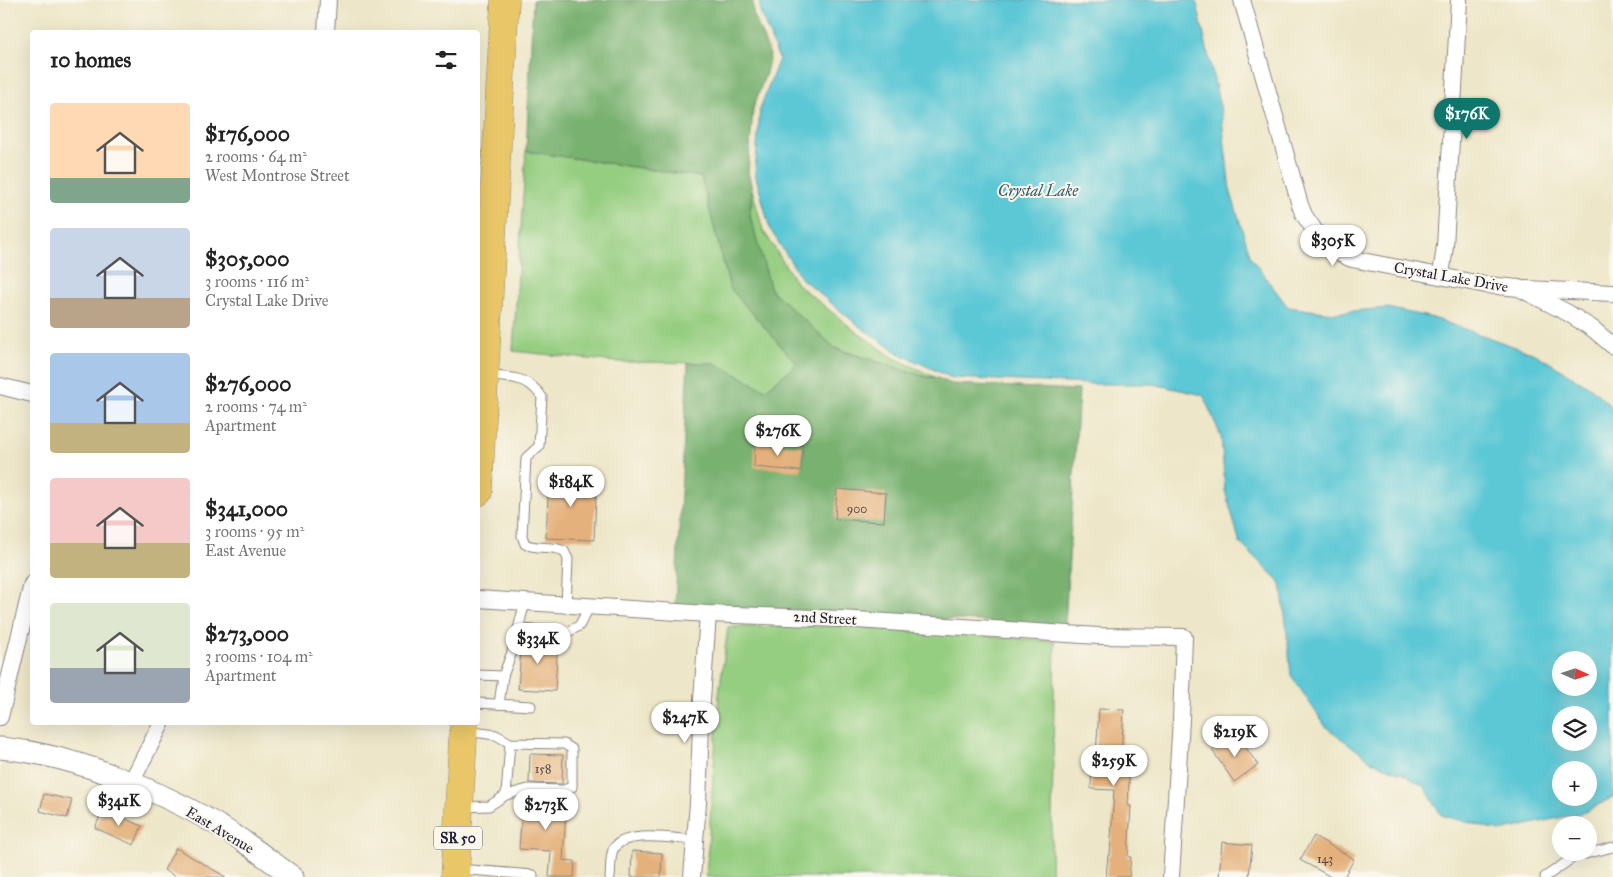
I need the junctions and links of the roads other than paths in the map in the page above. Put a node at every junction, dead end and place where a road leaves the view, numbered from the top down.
1 (328, 0) edge
2 (505, 0) edge
3 (1242, 0) edge
4 (1459, 0) edge
5 (326, 30) edge
6 (1441, 276) junction
7 (1519, 288) junction
8 (1613, 293) edge
9 (1613, 346) edge
10 (484, 376) junction
11 (0, 386) edge
12 (30, 394) edge
13 (480, 453) edge
14 (30, 592) edge
15 (480, 599) edge
16 (525, 602) junction
17 (566, 605) junction
18 (590, 606) junction
19 (708, 614) junction
20 (519, 629) junction
21 (480, 675) edge
22 (503, 676) junction
23 (480, 703) edge
24 (499, 704) junction
25 (532, 706) dead end
26 (0, 717) edge
27 (161, 725) edge
28 (464, 727) edge
29 (510, 743) junction
30 (0, 748) edge
31 (132, 783) junction
32 (506, 795) junction
33 (460, 807) junction
34 (695, 840) junction
35 (1613, 847) edge
36 (456, 873) edge
37 (293, 877) edge
38 (533, 877) edge
39 (610, 877) edge
40 (692, 877) edge
41 (1171, 877) edge
42 (1545, 877) edge

1 - 5 street
2 - 10 highway
3 - 6 street, Crystal Lake Drive
4 - 6 street
6 - 7 street, Crystal Lake Drive
7 - 8 street
7 - 9 street, Crystal Lake Drive
10 - 13 highway
10 - 17 lane
11 - 12 street
14 - 26 street
15 - 16 street, 2nd Street
16 - 17 street, 2nd Street
16 - 20 lane
17 - 18 street, 2nd Street
18 - 19 street, 2nd Street
18 - 20 lane
19 - 34 street
19 - 41 street, 2nd Street
20 - 22 lane
21 - 22 lane
22 - 24 lane
23 - 24 lane
24 - 25 lane
27 - 31 street
28 - 29 lane
28 - 33 highway, SR 50
29 - 32 lane
29 - 32 lane
30 - 31 street, East Avenue
31 - 37 street, East Avenue
32 - 33 lane
33 - 36 highway, SR 50
34 - 39 lane
34 - 40 street
35 - 42 lane
36 - 38 lane

